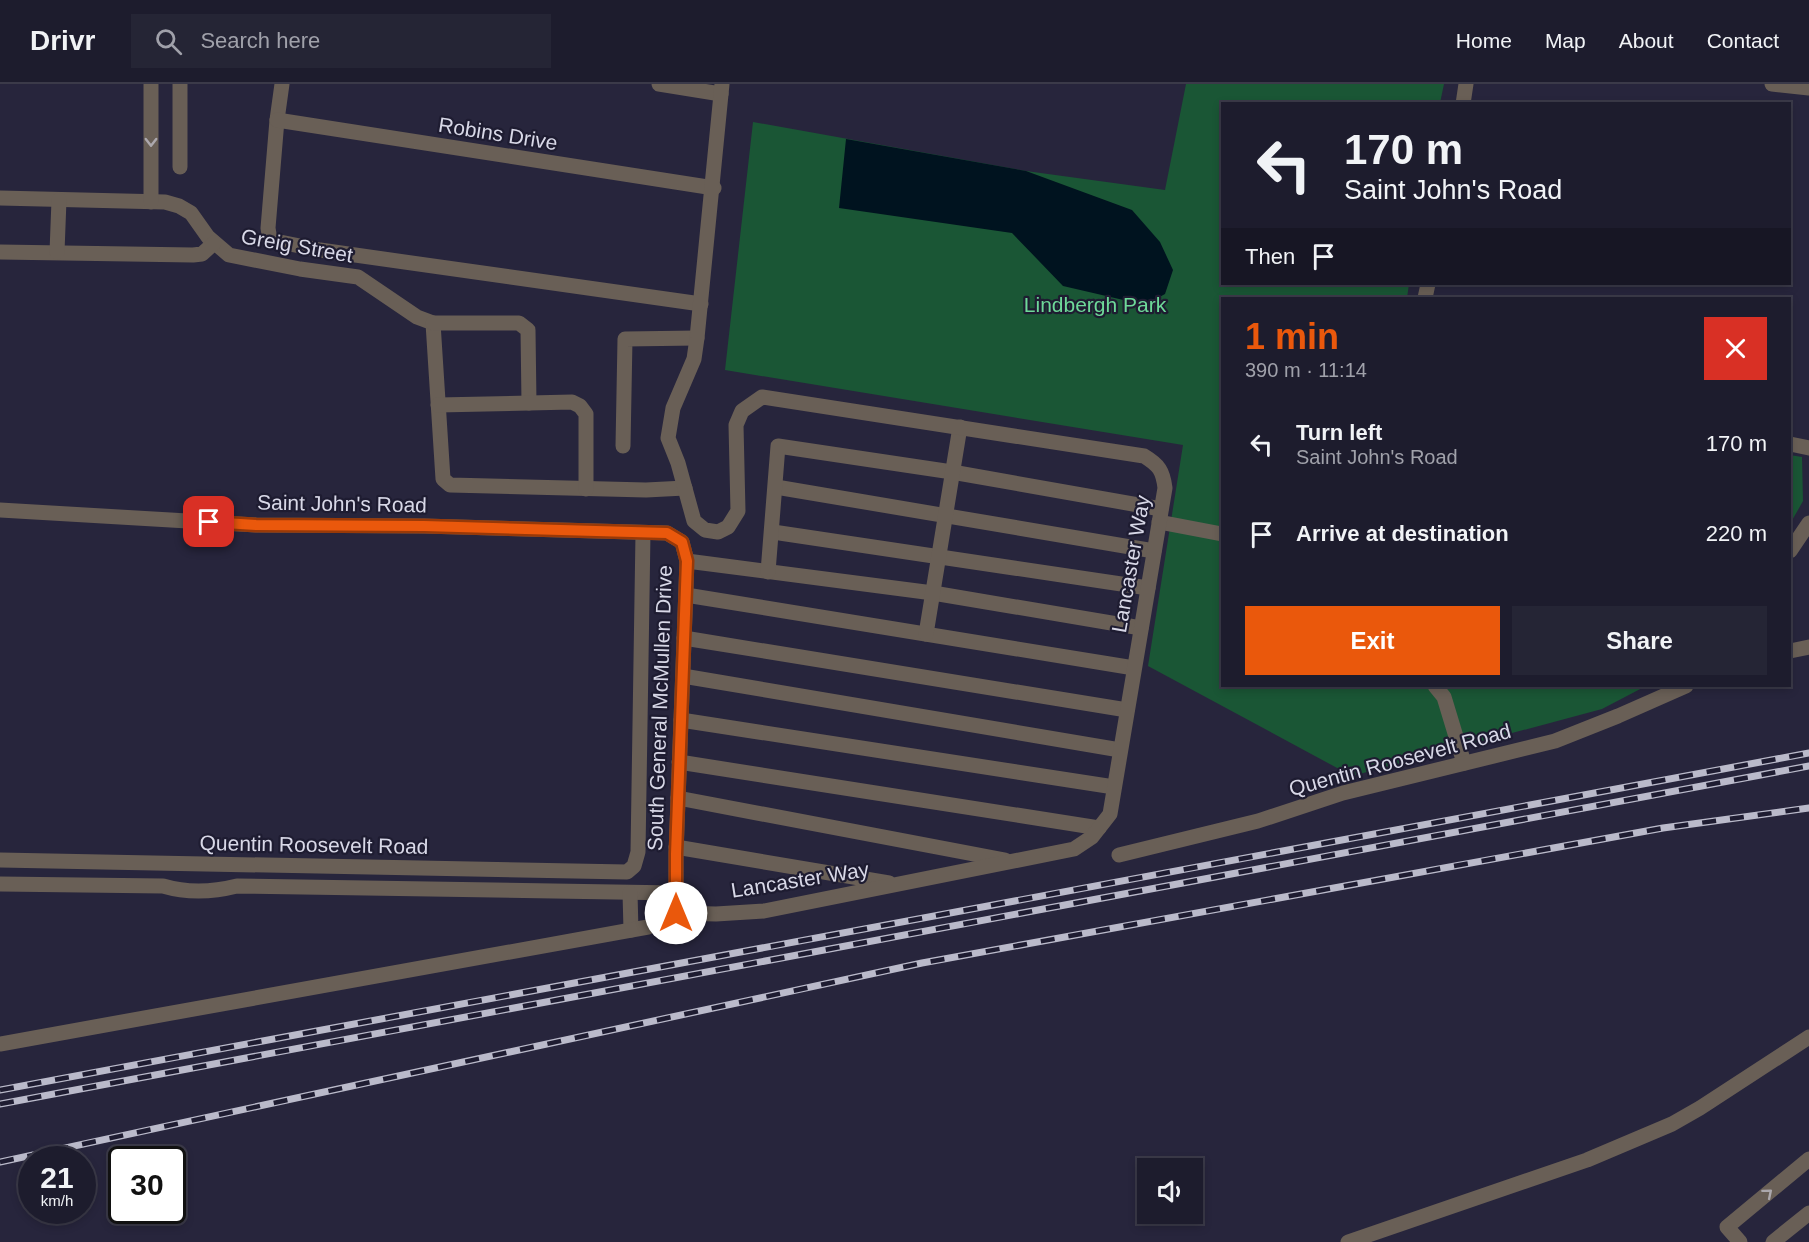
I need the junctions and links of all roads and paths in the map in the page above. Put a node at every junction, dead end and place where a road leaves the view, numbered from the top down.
1 (151, 84) edge
2 (180, 84) edge
3 (282, 84) edge
4 (659, 84) edge
5 (1466, 84) edge
6 (1772, 84) edge
7 (1809, 88) edge
8 (722, 89) edge
9 (1463, 102) edge
10 (277, 120) junction
11 (180, 167) dead end
12 (714, 188) junction
13 (0, 198) edge
14 (59, 200) junction
15 (151, 202) junction
16 (214, 243) junction
17 (0, 252) edge
18 (57, 252) junction
19 (701, 304) junction
20 (433, 323) junction
21 (697, 338) junction
22 (529, 403) junction
23 (438, 405) junction
24 (960, 428) junction
25 (1791, 444) edge
26 (623, 446) dead end
27 (1809, 448) edge
28 (952, 472) junction
29 (776, 487) junction
30 (685, 488) junction
31 (586, 489) junction
32 (0, 510) edge
33 (945, 514) junction
34 (1160, 515) junction
35 (1809, 523) edge
36 (643, 532) junction
37 (773, 532) junction
38 (1221, 534) edge
39 (682, 542) joint
40 (1791, 550) edge
41 (1154, 551) junction
42 (938, 558) junction
43 (687, 561) junction
44 (768, 572) junction
45 (1148, 588) junction
46 (933, 593) junction
47 (686, 596) junction
48 (1141, 627) junction
49 (926, 634) junction
50 (684, 638) junction
51 (1809, 647) edge
52 (1791, 651) edge
53 (1134, 668) junction
54 (682, 676) junction
55 (1436, 687) edge
56 (1661, 687) edge
57 (1684, 687) edge
58 (1640, 705) junction
59 (1127, 710) junction
60 (681, 720) junction
61 (1120, 750) junction
62 (679, 762) junction
63 (1464, 763) junction
64 (1114, 787) junction
65 (678, 798) junction
66 (1099, 828) junction
67 (676, 848) junction
68 (1119, 855) dead end
69 (0, 860) edge
70 (1014, 862) junction
71 (0, 884) edge
72 (899, 885) junction
73 (630, 893) junction
74 (676, 893) junction
75 (676, 913) junction
76 (631, 930) junction
77 (1809, 1037) edge
78 (0, 1044) edge
79 (1809, 1159) edge
80 (1809, 1213) edge
81 (1348, 1242) edge
82 (1740, 1242) edge
83 (1773, 1242) edge

1 -> 15 street
2 - 11 street
3 - 10 street
4 - 8 street
5 - 9 street
6 - 7 street
8 - 12 street
10 - 12 street, Robins Drive
10 - 19 street
12 - 19 street
13 - 14 street, Greig Street
14 - 15 street, Greig Street
14 - 18 street
15 - 16 street, Greig Street
16 - 18 street
16 - 20 street, Greig Street
17 - 18 street
19 - 21 street
20 - 22 street
20 - 23 street
21 - 26 street
21 - 30 street
22 - 23 street
22 - 31 street
23 - 31 street
24 - 28 street
24 - 30 street, Lancaster Way
24 - 34 street, Lancaster Way
25 - 27 street
28 - 29 street
28 - 33 street
28 - 34 street
29 - 33 street
29 - 37 street
30 - 31 street
32 - 36 street, Saint John's Road
33 - 41 street
33 - 42 street
34 - 38 street
34 - 41 street, Lancaster Way
35 - 40 street
36 - 39 street, Saint John's Road
36 - 69 street, Quentin Roosevelt Road
37 - 42 street
37 - 44 street
39 - 43 street, South General McMullen Drive
41 - 45 street, Lancaster Way
42 - 45 street
42 - 46 street
43 - 44 street
43 - 47 street, South General McMullen Drive
44 - 46 street
45 - 48 street, Lancaster Way
46 - 48 street
46 - 49 street
47 - 49 street
47 - 50 street, South General McMullen Drive
48 - 53 street, Lancaster Way
49 - 53 street
50 - 54 street, South General McMullen Drive
50 - 59 street
51 - 52 street
53 - 59 street, Lancaster Way
54 - 60 street, South General McMullen Drive
54 - 61 street
55 - 63 street
56 - 58 street
57 - 58 street, Quentin Roosevelt Road
58 - 63 street, Quentin Roosevelt Road
59 - 61 street, Lancaster Way
60 - 62 street, South General McMullen Drive
60 - 64 street
61 - 64 street, Lancaster Way
62 - 65 street, South General McMullen Drive
62 - 66 street
63 - 68 street, Quentin Roosevelt Road
64 - 66 street, Lancaster Way
65 - 67 street, South General McMullen Drive
65 - 70 street
66 - 70 street, Lancaster Way
67 - 72 street
67 - 74 street, South General McMullen Drive
70 - 72 street, Lancaster Way
71 - 73 street
72 - 75 street, Lancaster Way
73 - 74 street
73 - 76 street
74 - 75 street, South General McMullen Drive
75 - 76 street
76 - 78 street
77 - 81 street
82 -> 79 street
80 - 83 street

